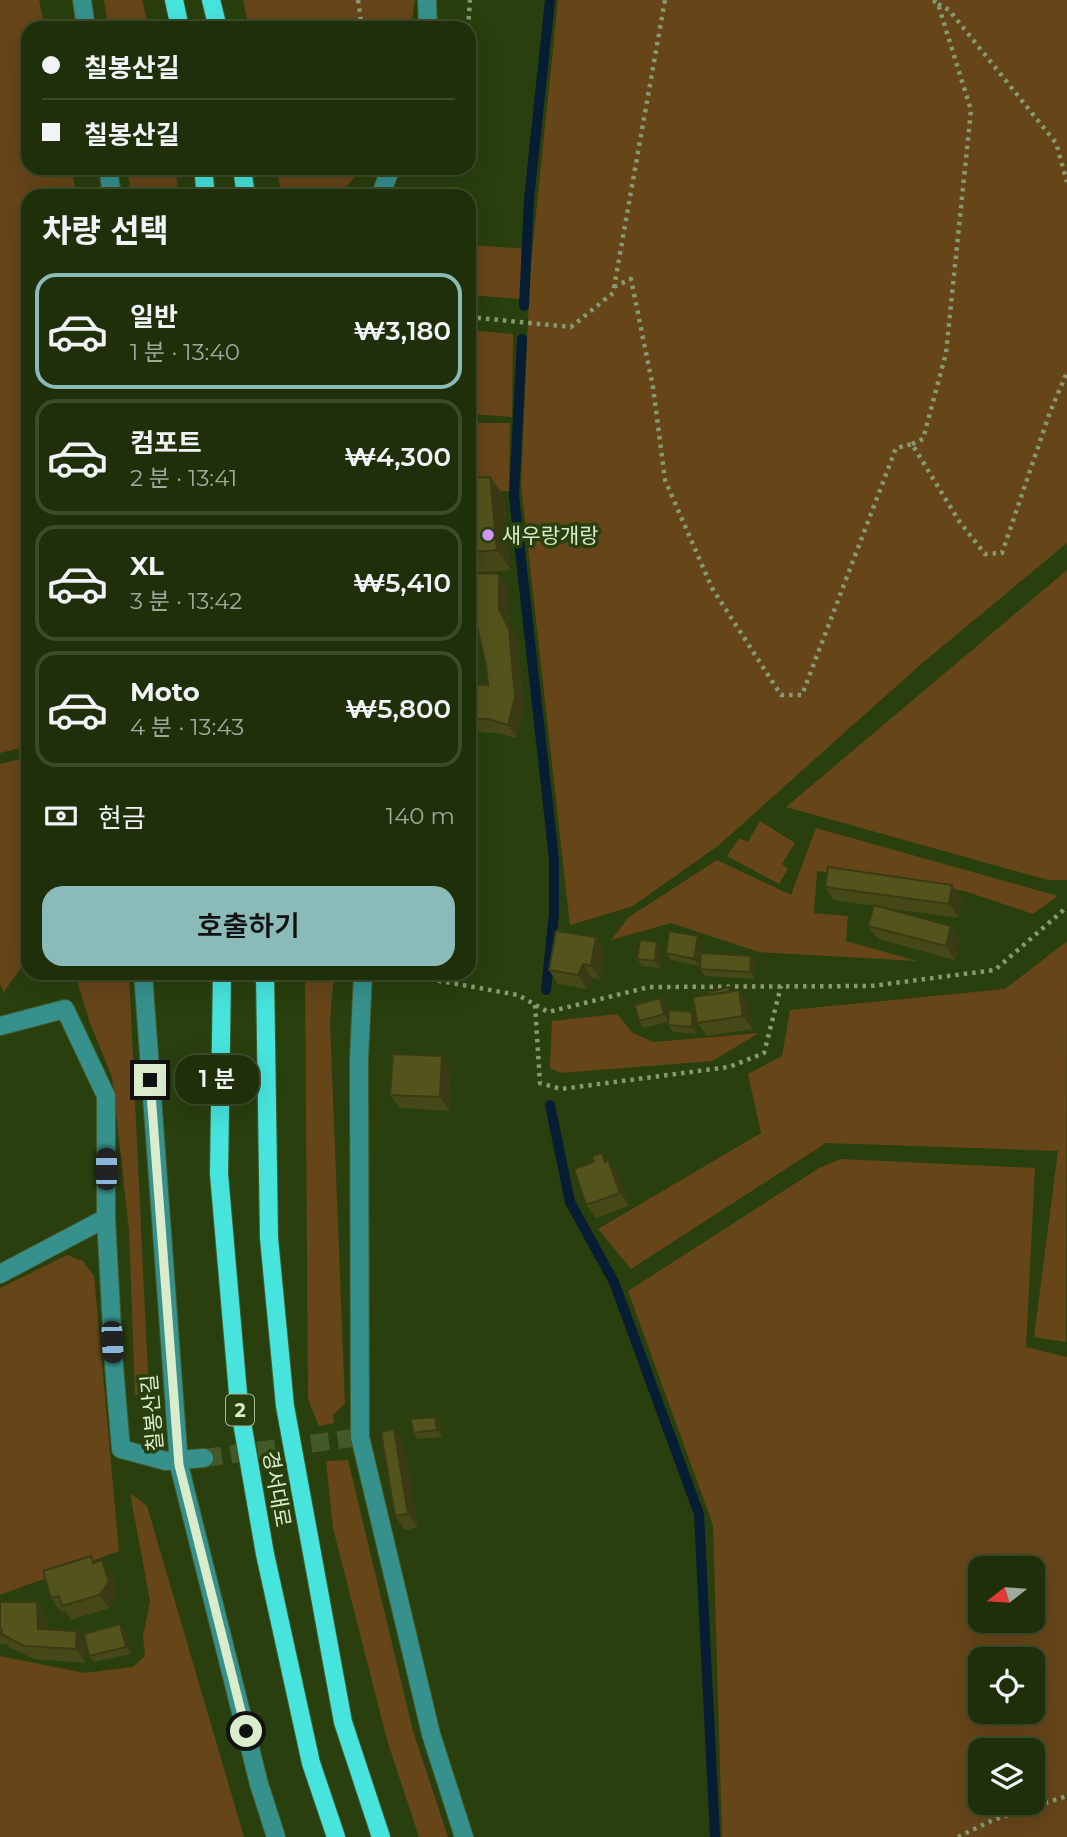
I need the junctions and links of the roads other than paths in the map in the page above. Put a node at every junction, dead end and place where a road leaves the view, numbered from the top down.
1 (82, 0) edge
2 (174, 0) edge
3 (211, 0) edge
4 (427, 0) edge
5 (85, 21) edge
6 (178, 21) edge
7 (216, 21) edge
8 (428, 21) edge
9 (144, 980) edge
10 (222, 980) edge
11 (265, 980) edge
12 (363, 980) edge
13 (0, 1026) edge
14 (106, 1217) junction
15 (0, 1274) edge
16 (204, 1458) tunnel mouth
17 (178, 1460) junction
18 (276, 1837) edge
19 (336, 1837) edge
20 (381, 1837) edge
21 (464, 1837) edge

1 - 5 street
2 - 6 main road
3 - 7 main road
4 - 8 street
9 - 17 street, 칠봉산길
10 - 19 main road, 경서대로 / 2
11 - 20 main road, 경서대로 / 2
12 - 21 street
13 - 14 street
14 - 15 street
14 - 17 street
16 - 17 street
17 - 18 street, 칠봉산길

